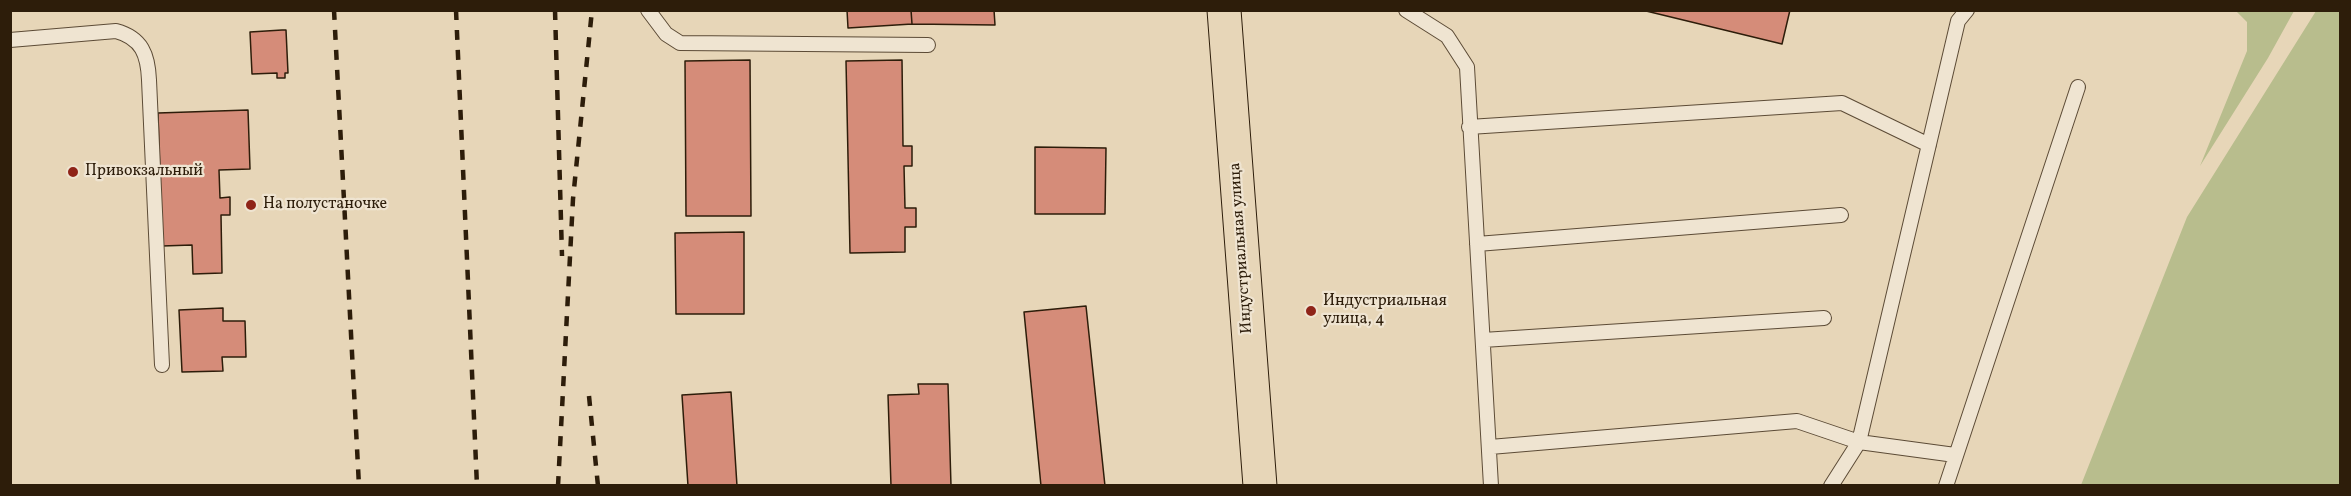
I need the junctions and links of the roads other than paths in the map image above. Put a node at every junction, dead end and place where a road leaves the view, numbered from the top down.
1 (648, 10) edge
2 (1224, 10) edge
3 (1406, 10) edge
4 (1967, 10) edge
5 (10, 40) edge
6 (928, 45) dead end
7 (2078, 87) dead end
8 (1469, 127) junction
9 (1929, 145) junction
10 (1840, 215) dead end
11 (1477, 244) junction
12 (1824, 318) dead end
13 (1483, 340) junction
14 (162, 365) dead end
15 (1859, 442) junction
16 (1490, 447) junction
17 (1955, 455) junction
18 (1260, 486) edge
19 (1491, 486) edge
20 (1831, 486) edge
21 (1946, 486) edge

1 - 6 lane
2 - 18 main road, Индустриальная улица
3 - 8 lane
4 - 9 lane
5 - 14 lane
7 - 17 lane
8 - 9 lane
8 - 11 lane
9 - 15 lane
10 - 11 lane
11 - 13 lane
12 - 13 lane
13 - 16 lane
15 - 16 lane
15 - 17 lane
15 - 20 lane
16 - 19 lane
17 - 21 lane

